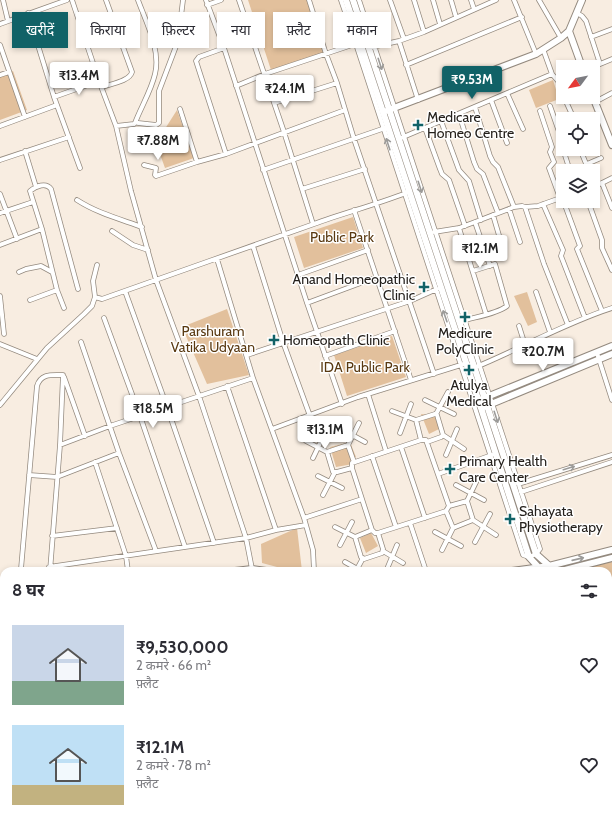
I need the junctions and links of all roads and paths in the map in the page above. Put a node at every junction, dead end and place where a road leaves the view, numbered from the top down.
1 (3, 0) edge
2 (67, 0) edge
3 (72, 0) edge
4 (106, 0) edge
5 (138, 0) edge
6 (183, 0) edge
7 (221, 0) edge
8 (239, 0) edge
9 (309, 0) edge
10 (341, 0) edge
11 (346, 0) edge
12 (353, 0) edge
13 (359, 0) edge
14 (390, 0) edge
15 (414, 0) edge
16 (433, 0) edge
17 (451, 0) edge
18 (471, 0) edge
19 (496, 0) edge
20 (514, 0) edge
21 (539, 0) edge
22 (582, 0) edge
23 (207, 2) edge
24 (488, 2) edge
25 (474, 9) junction
26 (31, 12) edge
27 (346, 12) edge
28 (349, 12) edge
29 (358, 12) edge
30 (362, 12) edge
31 (577, 13) junction
32 (456, 17) junction
33 (522, 17) junction
34 (12, 19) edge
35 (8, 21) junction
36 (0, 24) edge
37 (440, 24) junction
38 (217, 29) edge
39 (612, 29) edge
40 (569, 31) junction
41 (424, 32) junction
42 (591, 37) junction
43 (561, 38) junction
44 (404, 39) junction
45 (398, 41) junction
46 (391, 43) edge
47 (0, 45) edge
48 (39, 48) edge
49 (224, 48) joint
50 (343, 48) edge
51 (360, 48) edge
52 (360, 48) edge
53 (371, 48) edge
54 (543, 49) junction
55 (326, 54) junction
56 (536, 54) junction
57 (612, 59) edge
58 (579, 60) edge
59 (599, 60) edge
60 (600, 64) edge
61 (406, 65) junction
62 (9, 72) junction
63 (264, 74) junction
64 (552, 74) junction
65 (0, 75) edge
66 (556, 79) edge
67 (99, 81) junction
68 (337, 83) junction
69 (236, 86) junction
70 (102, 87) junction
71 (507, 93) junction
72 (612, 93) edge
73 (54, 97) junction
74 (600, 98) edge
75 (418, 100) junction
76 (491, 100) junction
77 (274, 103) junction
78 (596, 104) edge
79 (57, 105) junction
80 (550, 106) dead end
81 (475, 107) junction
82 (180, 109) dead end
83 (345, 110) junction
84 (388, 110) junction
85 (540, 111) dead end
86 (459, 114) junction
87 (25, 117) junction
88 (441, 121) junction
89 (138, 123) dead end
90 (556, 123) edge
91 (0, 126) edge
92 (116, 126) junction
93 (388, 127) junction
94 (425, 128) junction
95 (523, 129) dead end
96 (284, 132) junction
97 (69, 137) junction
98 (401, 138) junction
99 (354, 139) junction
100 (507, 142) dead end
101 (255, 143) junction
102 (612, 145) edge
103 (24, 151) junction
104 (226, 154) junction
105 (583, 156) edge
106 (601, 158) dead end
107 (293, 159) junction
108 (0, 160) edge
109 (197, 162) junction
110 (587, 164) joint
111 (144, 165) dead end
112 (80, 168) dead end
113 (365, 169) junction
114 (263, 170) junction
115 (612, 178) edge
116 (602, 183) joint
117 (556, 185) edge
118 (36, 186) junction
119 (302, 189) junction
120 (407, 193) junction
121 (0, 194) edge
122 (556, 199) edge
123 (77, 200) dead end
124 (33, 202) junction
125 (377, 204) junction
126 (543, 204) junction
127 (514, 207) junction
128 (525, 207) junction
129 (565, 208) edge
130 (591, 208) edge
131 (612, 208) edge
132 (509, 209) junction
133 (7, 210) junction
134 (354, 210) junction
135 (0, 213) edge
136 (498, 213) junction
137 (492, 216) junction
138 (481, 220) junction
139 (476, 222) junction
140 (313, 224) junction
141 (142, 226) junction
142 (465, 226) junction
143 (459, 228) junction
144 (42, 229) junction
145 (112, 231) dead end
146 (430, 234) junction
147 (285, 235) junction
148 (17, 239) junction
149 (520, 242) dead end
150 (0, 245) edge
151 (253, 246) junction
152 (504, 249) dead end
153 (148, 250) junction
154 (368, 250) junction
155 (216, 259) junction
156 (97, 265) dead end
157 (490, 266) junction
158 (612, 270) edge
159 (473, 271) junction
160 (19, 272) dead end
161 (52, 272) junction
162 (298, 275) junction
163 (377, 277) junction
164 (156, 280) junction
165 (439, 289) junction
166 (57, 290) junction
167 (78, 290) dead end
168 (124, 291) junction
169 (536, 292) dead end
170 (0, 296) edge
171 (95, 297) junction
172 (30, 300) dead end
173 (410, 301) junction
174 (307, 303) junction
175 (64, 308) dead end
176 (387, 308) junction
177 (612, 308) edge
178 (602, 311) junction
179 (486, 314) junction
180 (104, 318) dead end
181 (585, 318) junction
182 (462, 321) junction
183 (568, 325) junction
184 (519, 326) dead end
185 (317, 331) junction
186 (395, 331) junction
187 (550, 332) junction
188 (4, 334) dead end
189 (81, 342) dead end
190 (283, 342) junction
191 (0, 344) edge
192 (525, 345) junction
193 (612, 346) edge
194 (612, 354) edge
195 (247, 355) junction
196 (325, 356) junction
197 (598, 356) junction
198 (38, 359) junction
199 (464, 364) junction
200 (476, 367) junction
201 (434, 374) junction
202 (64, 375) junction
203 (253, 378) junction
204 (411, 380) junction
205 (228, 386) junction
206 (448, 392) dead end
207 (368, 394) junction
208 (199, 396) junction
209 (484, 398) junction
210 (425, 400) dead end
211 (612, 400) edge
212 (342, 404) junction
213 (412, 404) dead end
214 (0, 405) edge
215 (487, 406) junction
216 (167, 407) junction
217 (440, 407) junction
218 (392, 411) dead end
219 (436, 414) junction
220 (454, 414) dead end
221 (140, 416) junction
222 (310, 416) junction
223 (406, 417) junction
224 (416, 420) junction
225 (359, 423) dead end
226 (110, 426) junction
227 (272, 429) junction
228 (341, 429) dead end
229 (457, 429) dead end
230 (400, 433) dead end
231 (324, 435) dead end
232 (443, 435) junction
233 (85, 436) junction
234 (353, 436) junction
235 (421, 440) junction
236 (306, 441) dead end
237 (452, 441) junction
238 (365, 442) dead end
239 (427, 442) junction
240 (60, 445) junction
241 (348, 445) junction
242 (318, 447) junction
243 (401, 447) junction
244 (464, 449) dead end
245 (386, 451) junction
246 (327, 452) junction
247 (120, 453) junction
248 (494, 454) junction
249 (612, 455) edge
250 (372, 456) junction
251 (446, 456) dead end
252 (313, 458) dead end
253 (95, 462) junction
254 (354, 462) junction
255 (612, 462) edge
256 (352, 468) junction
257 (335, 472) junction
258 (438, 474) junction
259 (29, 475) junction
260 (318, 476) dead end
261 (57, 477) junction
262 (478, 478) dead end
263 (330, 482) junction
264 (518, 484) junction
265 (456, 485) dead end
266 (342, 488) dead end
267 (521, 492) junction
268 (471, 493) junction
269 (323, 495) dead end
270 (362, 499) junction
271 (484, 500) dead end
272 (467, 501) junction
273 (449, 506) junction
274 (446, 511) junction
275 (490, 514) dead end
276 (304, 518) junction
277 (425, 518) junction
278 (473, 520) junction
279 (352, 522) dead end
280 (410, 522) junction
281 (306, 525) junction
282 (335, 527) dead end
283 (396, 527) junction
284 (483, 527) junction
285 (117, 528) junction
286 (453, 528) junction
287 (276, 530) junction
288 (372, 530) junction
289 (436, 532) dead end
290 (347, 533) junction
291 (378, 533) junction
292 (496, 535) dead end
293 (52, 536) junction
294 (355, 536) junction
295 (246, 538) junction
296 (448, 539) junction
297 (475, 542) dead end
298 (214, 543) junction
299 (340, 545) dead end
300 (397, 545) dead end
301 (461, 546) dead end
302 (185, 547) junction
303 (442, 550) dead end
304 (612, 550) edge
305 (156, 551) junction
306 (384, 551) junction
307 (536, 554) junction
308 (126, 556) junction
309 (392, 556) junction
310 (529, 557) junction
311 (363, 558) junction
312 (612, 558) edge
313 (345, 562) dead end
314 (404, 563) dead end
315 (549, 566) junction
316 (21, 567) edge
317 (49, 567) edge
318 (61, 567) edge
319 (127, 567) edge
320 (252, 567) edge
321 (314, 567) edge
322 (353, 567) edge
323 (359, 567) edge
324 (388, 567) edge
325 (425, 567) edge
326 (538, 567) edge
327 (546, 567) edge
328 (577, 567) edge

1 - 35 street
2 - 26 street
3 - 67 street
4 - 70 street
5 - 92 street
6 - 89 street
7 - 23 street
8 - 63 street
9 - 55 street
10 - 27 street
11 - 28 main road
12 - 29 main road
13 - 30 street
14 - 44 street
15 - 41 street
16 - 37 street
17 - 32 street
18 - 25 street
19 - 24 street
20 - 33 street
21 - 43 street
22 - 31 main road
23 - 38 street
24 - 25 street
25 - 32 street
31 - 40 main road
31 - 42 street
32 - 37 street
33 - 56 street
33 - 61 street
34 - 35 street
35 - 36 street
37 - 41 street
39 - 42 street
40 - 43 main road
40 - 58 main road
41 - 44 street
42 - 59 street
43 - 54 main road
44 - 45 street
45 - 46 street
45 - 61 street
47 - 62 street
48 - 73 street
49 - 69 street
49 - 104 street
50 - 55 street
51 - 84 main road
52 - 93 street
53 -> 84 main road
54 - 56 main road
54 - 64 street
55 - 63 street
55 - 68 street
56 - 75 main road
57 - 60 street
61 - 75 street
62 - 65 street
62 - 87 street
63 - 69 street
63 - 77 street
64 - 66 street
64 - 71 street
67 - 70 street
67 - 73 street
68 - 77 street
68 - 83 street
69 - 101 street
70 - 92 street
71 - 76 street
71 - 95 street
72 - 74 street
73 - 79 street
75 - 84 main road
76 - 81 street
76 - 100 street
77 - 96 street
78 - 102 main road
79 - 87 street
79 - 97 street
80 - 90 street
81 - 86 street
81 - 127 street
82 - 109 street
83 - 96 street
83 - 99 street
84 - 93 main road
84 - 98 street
85 - 117 street
86 - 88 street
86 - 136 street
87 - 91 street
88 - 94 street
88 - 138 street
92 - 141 street
93 - 98 main road
93 - 99 street
120 -> 93 main road
94 - 98 street
94 - 142 street
96 - 101 street
96 - 107 street
97 - 103 street
97 - 112 street
98 -> 146 main road
99 - 107 street
99 - 113 street
101 - 104 street
101 - 114 street
103 - 108 street
103 - 118 street
104 - 109 street
105 - 110 street
106 - 110 street
107 - 114 street
107 - 119 street
109 - 111 street
113 - 119 street
113 - 125 street
114 - 147 street
115 - 116 street
116 - 131 street
118 - 124 street
118 - 167 street
119 - 140 street
120 - 125 street
120 - 146 main road
120 - 165 street
121 - 133 street
122 - 126 street
123 - 141 street
124 - 133 street
124 - 144 street
125 - 134 street
125 - 173 street
126 - 128 street
126 - 181 street
127 - 128 street
127 - 132 street
128 - 183 street
129 - 178 street
130 - 158 street
132 - 136 street
132 - 149 street
133 - 135 street
133 - 148 street
134 - 140 street
134 - 154 street
136 - 137 street
137 - 138 street
137 - 152 street
138 - 139 street
139 - 142 street
139 - 157 street
140 - 147 street
141 - 153 street
142 - 143 street
143 - 146 street
143 - 159 street
144 - 148 street
144 - 161 street
145 - 153 street
146 - 165 main road
146 - 182 main road
147 - 151 street
147 - 162 street
148 - 150 street
151 - 155 street
151 - 190 street
153 - 164 street
154 - 162 street
154 - 163 street
155 - 164 street
155 - 195 street
156 - 171 street
157 - 159 street
157 - 179 street
159 - 179 street
160 - 161 street
161 - 166 street
162 - 174 street
163 - 174 street
163 - 176 street
164 - 168 street
164 - 208 street
165 - 173 street
199 -> 165 main road
166 - 172 street
166 - 175 street
168 - 171 street
168 - 216 street
169 - 187 street
170 - 188 street
171 - 198 street
173 - 176 street
173 - 201 street
174 - 185 street
176 - 185 street
176 - 186 street
177 - 178 street
178 - 181 street
179 - 182 street
180 - 221 street
181 - 183 street
182 - 200 main road
183 - 187 street
184 - 192 street
185 - 190 street
185 - 196 street
186 - 196 street
186 - 204 street
187 - 192 street
189 - 226 street
190 - 195 street
190 - 222 street
191 - 198 street
192 - 200 street
193 - 197 main road
194 - 197 main road
195 - 203 street
196 - 212 street
197 - 209 main road
197 - 211 street
197 - 215 main road
198 - 214 street
199 - 201 street
199 - 209 main road
199 - 248 street
200 - 209 main road
201 - 204 street
202 - 233 street
202 - 240 street
202 - 259 street
203 - 205 street
203 - 227 street
204 - 207 street
205 - 208 street
205 - 287 street
206 - 217 street
207 - 212 street
207 - 245 street
208 - 216 street
208 - 295 street
209 - 215 main road
210 - 217 street
212 - 222 street
213 - 223 street
215 - 248 main road
215 -> 264 street
215 - 307 main road
216 - 221 street
216 - 298 street
217 - 219 street
217 - 220 street
218 - 223 street
219 - 224 street
219 - 232 street
221 - 226 street
221 - 302 street
222 - 227 street
223 - 224 street
223 - 230 street
224 - 235 street
225 - 234 street
226 - 233 street
226 - 247 street
227 - 276 street
228 - 234 street
229 - 237 street
231 - 242 street
232 - 237 street
232 - 239 street
233 - 240 street
234 - 238 street
234 - 241 street
235 - 239 street
235 - 243 street
236 - 242 street
237 - 244 street
237 - 251 street
239 - 258 street
240 - 261 street
241 - 246 street
241 - 254 street
242 - 246 street
242 - 252 street
243 - 245 street
243 - 277 street
245 - 250 street
246 - 257 street
247 - 253 street
247 - 305 street
248 - 258 street
248 - 310 main road
264 -> 249 street
250 - 254 street
250 - 283 street
253 - 261 street
253 - 285 street
254 - 256 street
255 - 267 street
256 - 257 street
256 - 270 street
257 - 263 street
258 - 273 street
259 - 261 street
259 - 316 street
260 - 263 street
261 - 293 street
262 - 268 street
263 - 266 street
263 - 269 street
264 - 267 street
265 - 268 street
267 - 307 street
268 - 271 street
268 - 272 street
270 - 276 street
270 - 288 street
272 - 273 street
272 - 278 street
273 - 274 street
274 - 277 street
274 - 286 street
275 - 284 street
276 - 281 street
277 - 280 street
278 - 284 street
278 - 286 street
279 - 290 street
280 - 283 street
280 - 325 street
281 - 287 street
281 - 321 street
282 - 290 street
283 - 291 street
284 - 292 street
284 - 297 street
285 - 293 street
285 - 308 street
286 - 296 street
287 - 295 street
288 - 291 street
288 - 294 street
289 - 296 street
290 - 294 street
290 - 299 street
291 - 306 street
293 - 317 street
294 - 311 street
295 - 298 street
295 - 320 street
296 - 301 street
296 - 303 street
298 - 302 street
300 - 309 street
302 - 305 street
315 -> 304 main road
305 - 308 street
306 - 309 street
306 - 311 street
307 - 310 street
307 - 315 main road
308 - 318 street
308 - 319 street
309 - 314 street
309 - 324 street
310 - 326 main road
311 - 323 street
312 - 328 main road
313 - 322 street
315 - 327 main road

